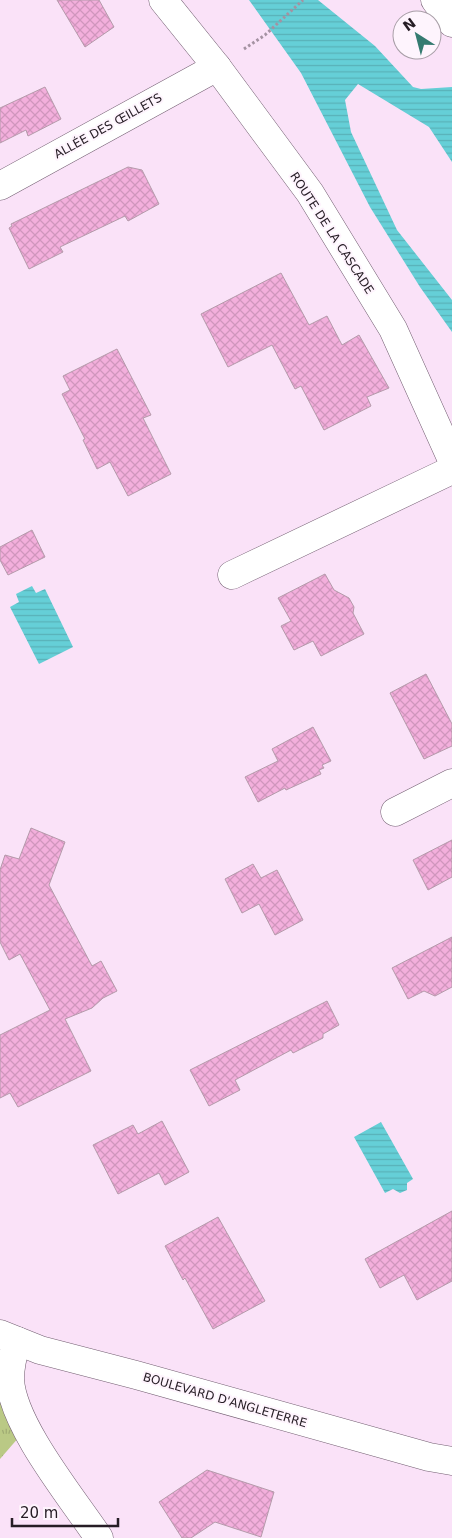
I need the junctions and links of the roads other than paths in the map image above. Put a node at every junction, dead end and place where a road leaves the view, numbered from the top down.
1 (163, 0) edge
2 (435, 0) edge
3 (452, 23) edge
4 (217, 67) junction
5 (0, 186) edge
6 (452, 460) edge
7 (452, 470) edge
8 (232, 575) dead end
9 (452, 783) edge
10 (395, 812) dead end
11 (8, 1338) edge
12 (452, 1461) edge
13 (99, 1538) edge

1 - 4 street, ROUTE DE LA CASCADE
2 - 3 street
4 - 5 street, ALLÉE DES ŒILLETS
4 - 6 street, ROUTE DE LA CASCADE
7 - 8 street
9 - 10 street
11 - 12 street, BOULEVARD D'ANGLETERRE
11 - 13 street

